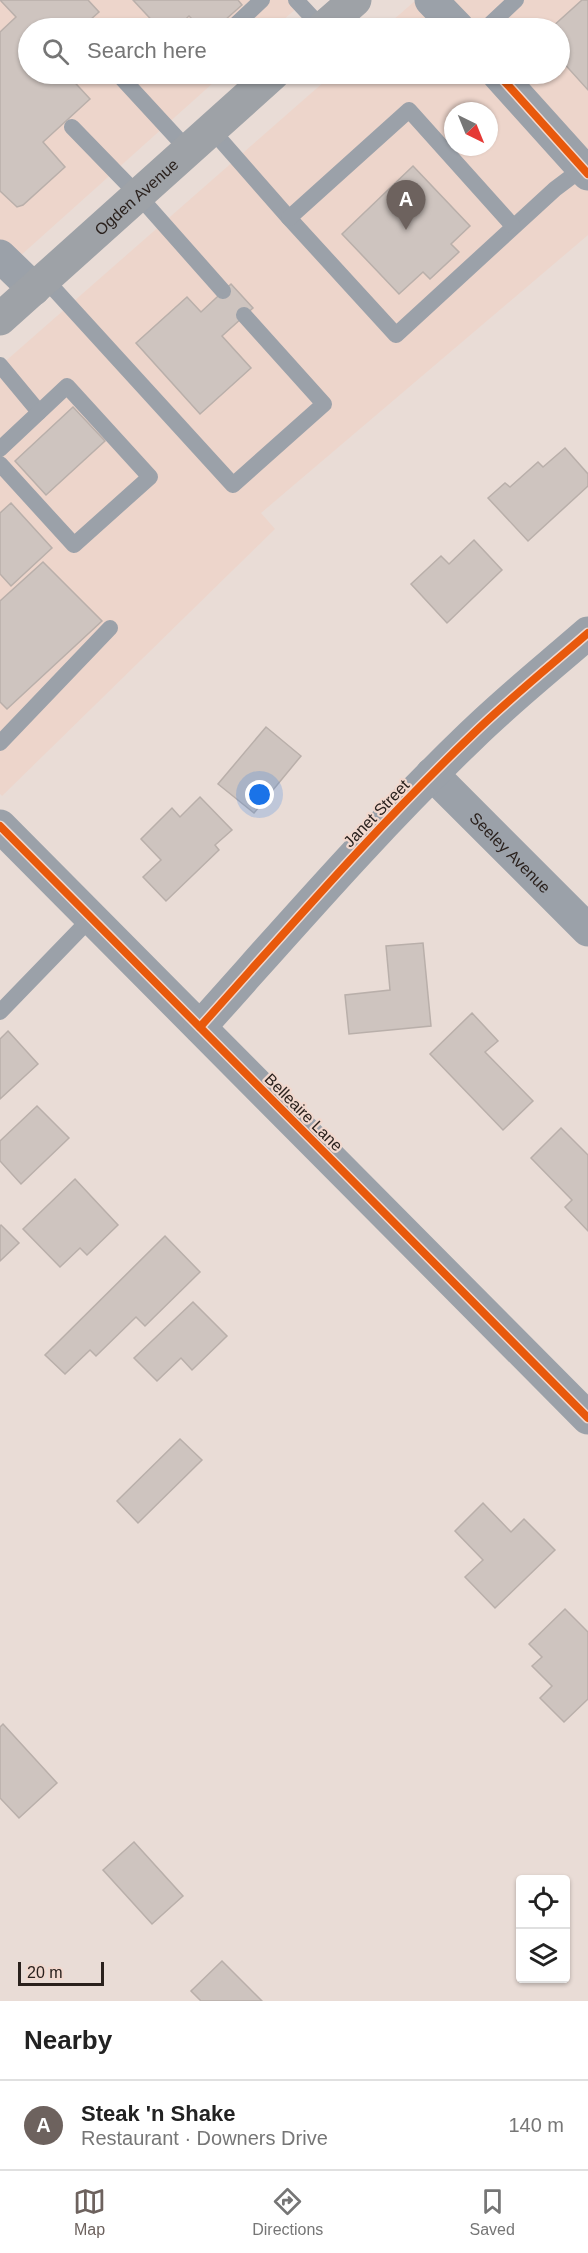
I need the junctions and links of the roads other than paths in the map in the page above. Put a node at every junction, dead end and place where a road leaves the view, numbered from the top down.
1 (262, 0) edge
2 (296, 0) edge
3 (355, 0) edge
4 (431, 0) edge
5 (516, 0) edge
6 (242, 18) edge
7 (313, 18) edge
8 (334, 18) edge
9 (448, 18) edge
10 (497, 18) edge
11 (131, 84) edge
12 (262, 84) edge
13 (507, 84) edge
14 (72, 127) dead end
15 (200, 139) junction
16 (586, 169) edge
17 (138, 195) junction
18 (289, 218) junction
19 (513, 226) junction
20 (0, 256) edge
21 (39, 284) junction
22 (223, 291) dead end
23 (244, 315) dead end
24 (0, 319) edge
25 (0, 365) edge
26 (39, 412) junction
27 (0, 449) edge
28 (0, 464) edge
29 (110, 628) dead end
30 (588, 633) edge
31 (0, 743) edge
32 (432, 774) junction
33 (0, 826) edge
34 (91, 918) junction
35 (588, 930) edge
36 (0, 1012) edge
37 (200, 1027) junction
38 (588, 1418) edge

1 - 6 lane
2 - 7 lane
3 - 8 main road
4 - 9 street
5 - 10 lane
11 - 15 lane
12 - 15 main road, Ogden Avenue
13 - 16 street
14 - 17 lane
15 - 17 main road, Ogden Avenue
15 - 18 lane
16 - 19 lane
17 - 21 main road, Ogden Avenue
17 - 22 lane
18 - 19 lane
18 - 19 lane
20 - 21 street
21 - 23 lane
21 - 24 main road, Ogden Avenue
25 - 26 lane
26 - 27 lane
26 - 28 lane
29 - 31 lane
30 - 32 street, Janet Street
32 - 35 street, Seeley Avenue
32 - 37 street, Janet Street
33 - 34 street, Belleaire Lane
34 - 36 lane
34 - 37 street, Belleaire Lane
37 - 38 street, Belleaire Lane

